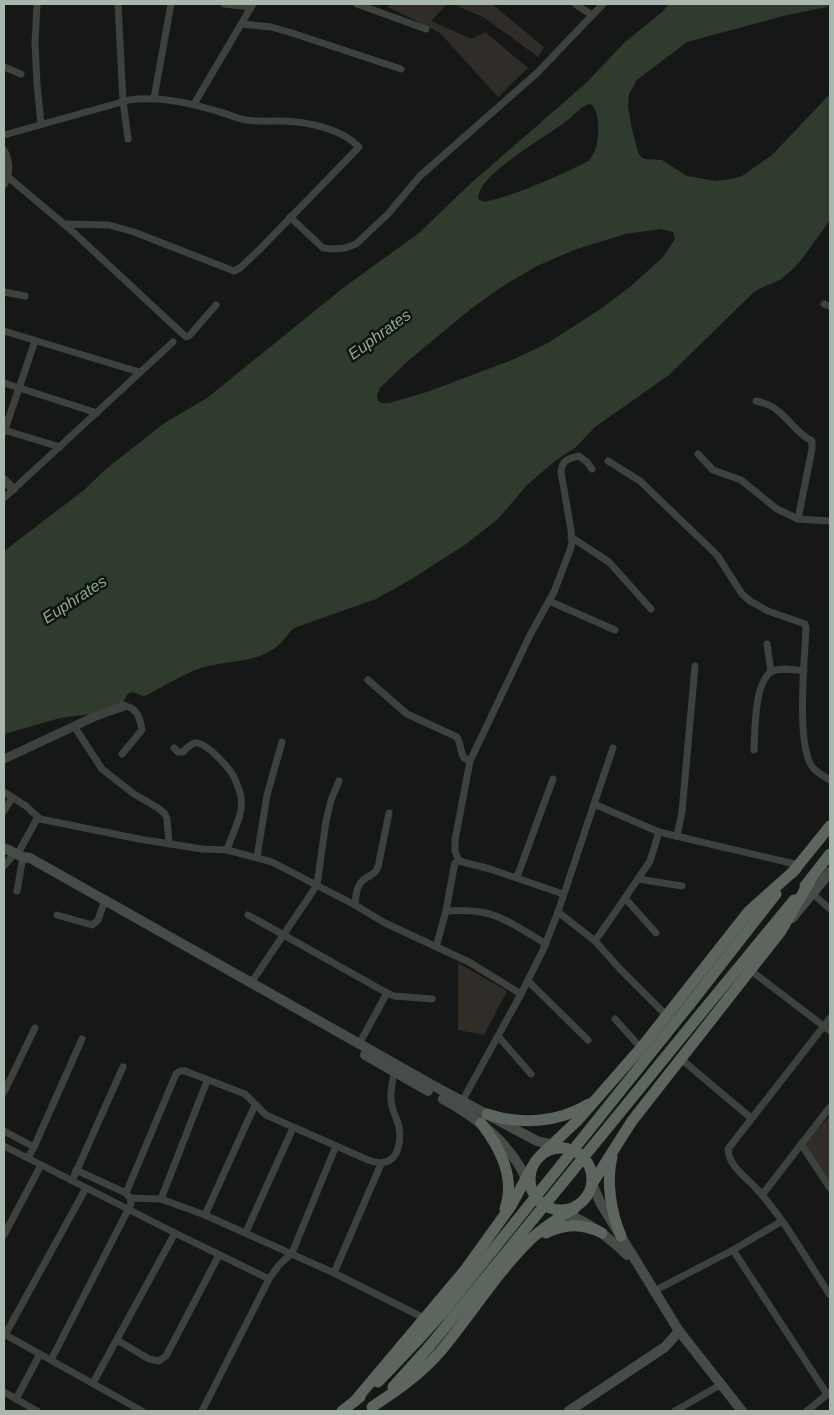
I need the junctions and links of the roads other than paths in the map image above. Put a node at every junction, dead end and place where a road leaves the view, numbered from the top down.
1 (37, 4) edge
2 (118, 4) edge
3 (171, 4) edge
4 (224, 4) edge
5 (358, 4) edge
6 (575, 4) edge
7 (603, 4) edge
8 (252, 6) edge
9 (592, 15) junction
10 (243, 24) junction
11 (426, 29) dead end
12 (4, 67) edge
13 (401, 69) dead end
14 (21, 74) dead end
15 (154, 98) junction
16 (123, 101) junction
17 (194, 104) junction
18 (41, 124) junction
19 (4, 135) edge
20 (128, 139) dead end
21 (4, 150) edge
22 (8, 177) junction
23 (4, 185) edge
24 (290, 217) junction
25 (64, 224) junction
26 (4, 292) edge
27 (25, 296) dead end
28 (216, 305) dead end
29 (4, 331) edge
30 (36, 341) junction
31 (173, 342) dead end
32 (139, 372) junction
33 (4, 383) edge
34 (19, 389) junction
35 (756, 400) dead end
36 (97, 413) junction
37 (4, 431) edge
38 (60, 448) junction
39 (698, 454) dead end
40 (608, 461) dead end
41 (592, 469) dead end
42 (4, 480) edge
43 (13, 489) junction
44 (4, 498) edge
45 (798, 518) junction
46 (830, 521) edge
47 (571, 537) junction
48 (549, 601) junction
49 (651, 609) dead end
50 (615, 630) dead end
51 (767, 644) dead end
52 (695, 666) dead end
53 (804, 671) junction
54 (772, 672) junction
55 (368, 680) dead end
56 (124, 706) joint
57 (74, 726) junction
58 (282, 742) dead end
59 (174, 748) dead end
60 (613, 748) dead end
61 (754, 750) dead end
62 (122, 754) dead end
63 (4, 759) edge
64 (470, 760) junction
65 (553, 779) dead end
66 (830, 780) edge
67 (339, 781) dead end
68 (4, 792) edge
69 (12, 798) junction
70 (594, 804) junction
71 (4, 811) edge
72 (389, 813) dead end
73 (38, 817) junction
74 (830, 826) edge
75 (659, 832) junction
76 (677, 836) junction
77 (170, 844) junction
78 (226, 850) junction
79 (10, 851) edge
80 (830, 854) edge
81 (257, 857) junction
82 (459, 861) junction
83 (4, 866) edge
84 (798, 867) junction
85 (830, 872) edge
86 (517, 878) junction
87 (638, 879) junction
88 (810, 881) junction
89 (317, 885) junction
90 (682, 886) dead end
91 (17, 892) dead end
92 (563, 894) junction
93 (813, 894) junction
94 (625, 898) junction
95 (355, 905) junction
96 (104, 906) junction
97 (830, 909) edge
98 (446, 910) junction
99 (558, 912) junction
100 (57, 915) dead end
101 (248, 915) dead end
102 (782, 931) junction
103 (656, 934) dead end
104 (283, 935) junction
105 (596, 941) junction
106 (546, 944) junction
107 (436, 947) junction
108 (750, 970) junction
109 (528, 981) junction
110 (251, 983) junction
111 (387, 993) junction
112 (521, 994) junction
113 (432, 999) dead end
114 (666, 1015) junction
115 (830, 1018) edge
116 (615, 1019) dead end
117 (35, 1028) dead end
118 (827, 1028) edge
119 (498, 1036) junction
120 (82, 1039) dead end
121 (588, 1040) dead end
122 (358, 1044) junction
123 (641, 1048) junction
124 (680, 1059) junction
125 (123, 1067) dead end
126 (394, 1072) junction
127 (531, 1074) dead end
128 (207, 1081) junction
129 (4, 1092) edge
130 (602, 1094) junction
131 (461, 1104) junction
132 (255, 1105) junction
133 (830, 1107) edge
134 (751, 1118) junction
135 (484, 1119) junction
136 (294, 1128) junction
137 (4, 1131) edge
138 (616, 1144) junction
139 (801, 1144) junction
140 (553, 1145) junction
141 (4, 1146) edge
142 (336, 1146) junction
143 (34, 1147) junction
144 (567, 1148) junction
145 (541, 1155) junction
146 (28, 1158) junction
147 (381, 1164) junction
148 (41, 1165) junction
149 (76, 1170) junction
150 (530, 1178) junction
151 (72, 1181) junction
152 (592, 1184) junction
153 (86, 1188) junction
154 (830, 1188) edge
155 (762, 1195) junction
156 (128, 1196) junction
157 (161, 1198) junction
158 (129, 1210) junction
159 (565, 1210) junction
160 (206, 1215) junction
161 (7, 1220) edge
162 (782, 1222) junction
163 (498, 1225) junction
164 (246, 1232) junction
165 (175, 1233) junction
166 (602, 1233) junction
167 (4, 1235) edge
168 (621, 1236) junction
169 (524, 1247) junction
170 (733, 1250) junction
171 (292, 1253) junction
172 (219, 1255) junction
173 (638, 1266) junction
174 (334, 1273) junction
175 (270, 1279) junction
176 (654, 1290) junction
177 (830, 1295) edge
178 (424, 1318) junction
179 (678, 1331) junction
180 (5, 1335) edge
181 (117, 1340) junction
182 (40, 1354) junction
183 (51, 1360) junction
184 (93, 1383) junction
185 (720, 1385) junction
186 (4, 1392) edge
187 (828, 1393) edge
188 (16, 1399) junction
189 (354, 1402) junction
190 (369, 1409) edge
191 (36, 1411) edge
192 (142, 1411) edge
193 (202, 1411) edge
194 (342, 1411) edge
195 (569, 1411) edge
196 (675, 1411) edge
197 (742, 1411) edge
198 (807, 1411) edge

1 - 18 street
2 - 16 street
3 - 15 street
4 - 8 street
5 - 11 street
6 - 9 street
7 - 9 street
8 - 10 street
9 - 24 street
10 - 13 street
10 - 17 street
12 - 14 street
15 - 16 street
15 - 17 street
16 - 18 street
16 - 20 street
17 - 24 street
18 - 19 street
21 - 22 street
22 - 23 street
22 - 25 street
24 - 25 street
25 - 28 street
26 - 27 street
29 - 30 street
30 - 32 street
30 - 34 street
31 - 32 street
32 - 36 street
33 - 34 street
34 - 36 street
34 - 37 street
35 - 45 street
36 - 38 street
37 - 38 street
38 - 43 street
39 - 45 street
40 - 53 street
41 - 47 street
42 - 43 street
43 - 44 street
45 - 46 street
47 - 48 street
47 - 49 street
48 - 50 street
48 - 64 street
51 - 54 street
52 - 76 street
53 - 54 street
53 - 66 street
54 - 61 street
55 - 64 street
56 - 57 street
56 - 62 street
57 - 63 street
57 - 77 street
58 - 81 street
59 - 78 street
60 - 70 street
64 - 82 street
65 - 86 street
67 - 89 street
68 - 69 street
69 - 71 street
69 - 73 street
70 - 75 street
70 - 92 street
72 - 95 street
73 - 77 street
73 - 79 street
74 - 84 highway
75 - 76 street
75 - 87 street
76 - 84 street
77 - 78 street
78 - 81 street
79 - 83 street
79 - 91 street
79 - 96 main road
79 - 110 main road
80 - 88 highway
81 - 89 street
82 - 86 street
82 - 98 street
84 - 114 highway
84 - 189 highway, bridge
85 - 93 main road
86 - 92 street
87 - 90 street
87 - 94 street
88 - 102 highway
88 - 190 highway, bridge
89 - 95 street
89 - 104 street
92 - 99 street
93 - 97 street
93 - 102 main road
94 - 103 street
94 - 105 street
95 - 107 street
96 - 100 street
96 - 126 main road
98 - 106 street
98 - 107 street
99 - 105 street
99 - 106 street
101 - 104 street
102 - 108 highway
104 - 110 street
104 - 111 street
105 - 114 street
106 - 109 street
107 - 112 street
108 - 118 street
108 - 124 highway
109 - 112 street
109 - 121 street
110 - 122 main road
111 - 113 street
111 - 122 street
112 - 119 street
114 - 123 highway
115 - 118 street
116 - 123 street
117 - 129 street
118 - 134 street
119 - 127 street
119 - 131 street
120 - 143 street
122 - 131 main road
123 - 130 highway
124 - 134 street
124 - 138 highway
125 - 149 street
126 - 131 main road
126 - 147 street
128 - 132 street
128 - 156 street
128 - 157 street
130 - 135 highway
130 - 140 highway
131 - 135 main road
132 - 136 street
132 - 160 street
133 - 139 street
134 - 155 street
135 - 140 main road
135 - 150 main road
135 - 163 highway
136 - 142 street
136 - 164 street
137 - 143 street
138 - 152 highway
138 - 168 highway
139 - 154 street
139 - 155 street
140 - 144 main road
140 - 145 highway
141 - 146 street
142 - 147 street
142 - 171 street
143 - 146 street
144 - 145 highway
144 - 152 highway
145 - 150 highway
146 - 148 street
147 - 174 street
148 - 151 street
148 - 161 street
149 - 151 street
149 - 156 street
150 - 159 highway
150 - 163 highway
151 - 153 street
152 - 159 highway
152 - 168 main road
153 - 158 street
153 - 180 street
155 - 162 street
156 - 157 street
156 - 158 street
157 - 160 street
158 - 165 street
158 - 183 street
159 - 166 main road
159 - 169 highway
160 - 164 street
161 - 167 street
162 - 170 street
162 - 177 street
163 - 178 highway
164 - 171 street
165 - 172 street
165 - 181 street
166 - 169 highway
166 - 173 main road
168 - 173 main road
169 - 190 highway
170 - 176 street
170 - 187 street
171 - 174 street
171 - 175 street
172 - 175 street
172 - 181 street
173 - 176 main road
174 - 178 street
175 - 193 street
176 - 179 main road
178 - 189 highway
179 - 185 main road
179 - 195 main road
180 - 182 street
181 - 184 street
182 - 183 street
182 - 188 street
183 - 184 street
184 - 192 street
185 - 196 street
185 - 197 main road
186 - 188 street
187 - 198 street
188 - 191 street
189 - 194 highway

